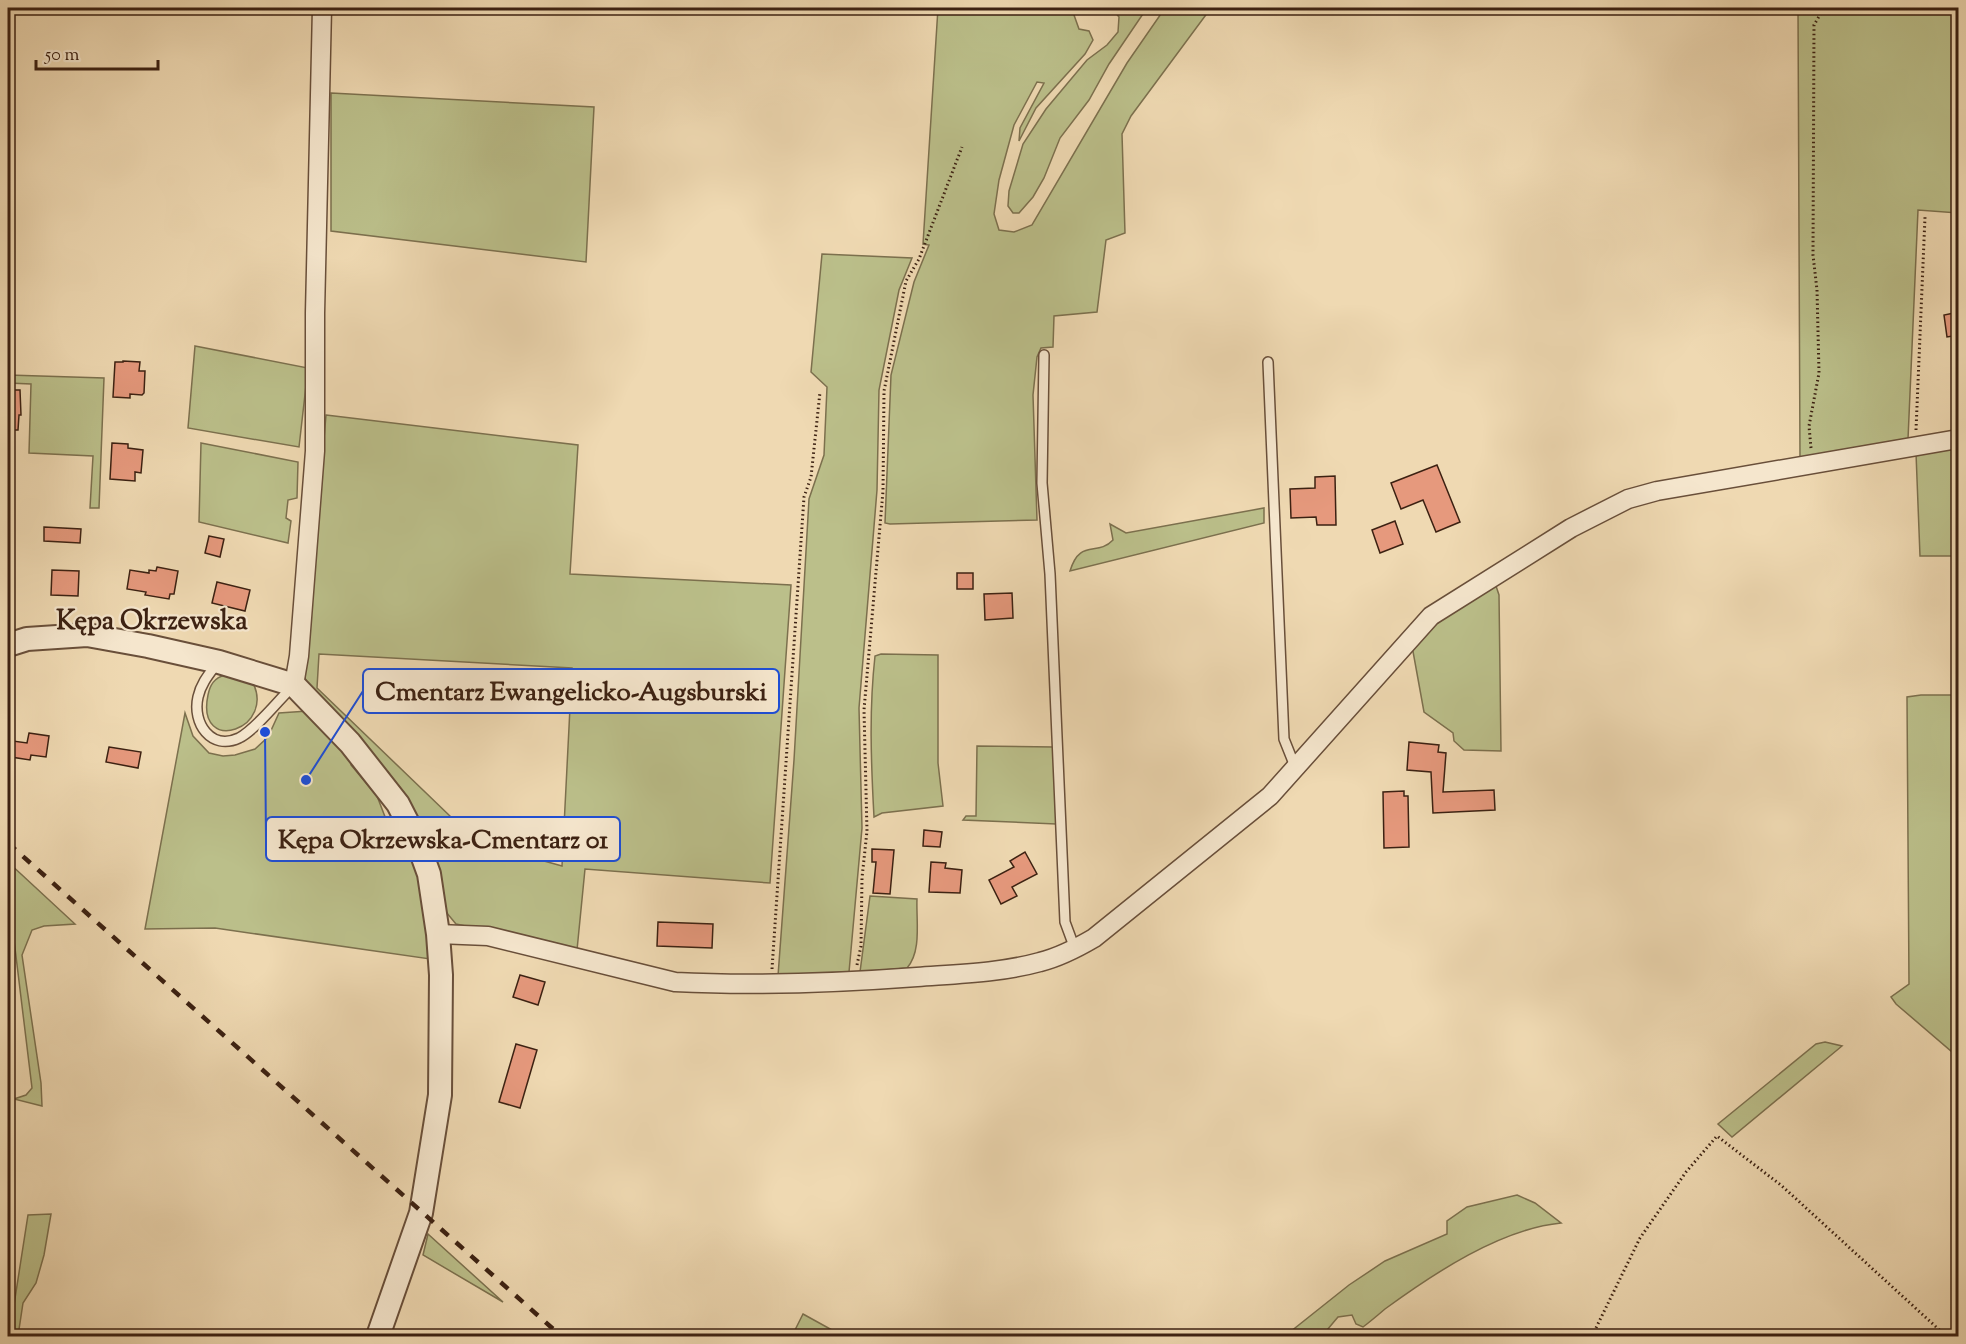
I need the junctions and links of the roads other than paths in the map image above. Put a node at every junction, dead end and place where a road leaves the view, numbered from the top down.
1 (322, 8) edge
2 (1044, 355) dead end
3 (1268, 362) dead end
4 (1959, 439) edge
5 (8, 645) edge
6 (219, 662) junction
7 (294, 685) junction
8 (1296, 769) junction
9 (438, 934) junction
10 (1075, 949) junction
11 (378, 1336) edge

1 - 7 street
2 - 10 lane
3 - 8 lane
4 - 8 street
5 - 6 street
6 - 7 street
6 - 7 lane
7 - 9 street
8 - 10 street
9 - 10 street
9 - 11 street

